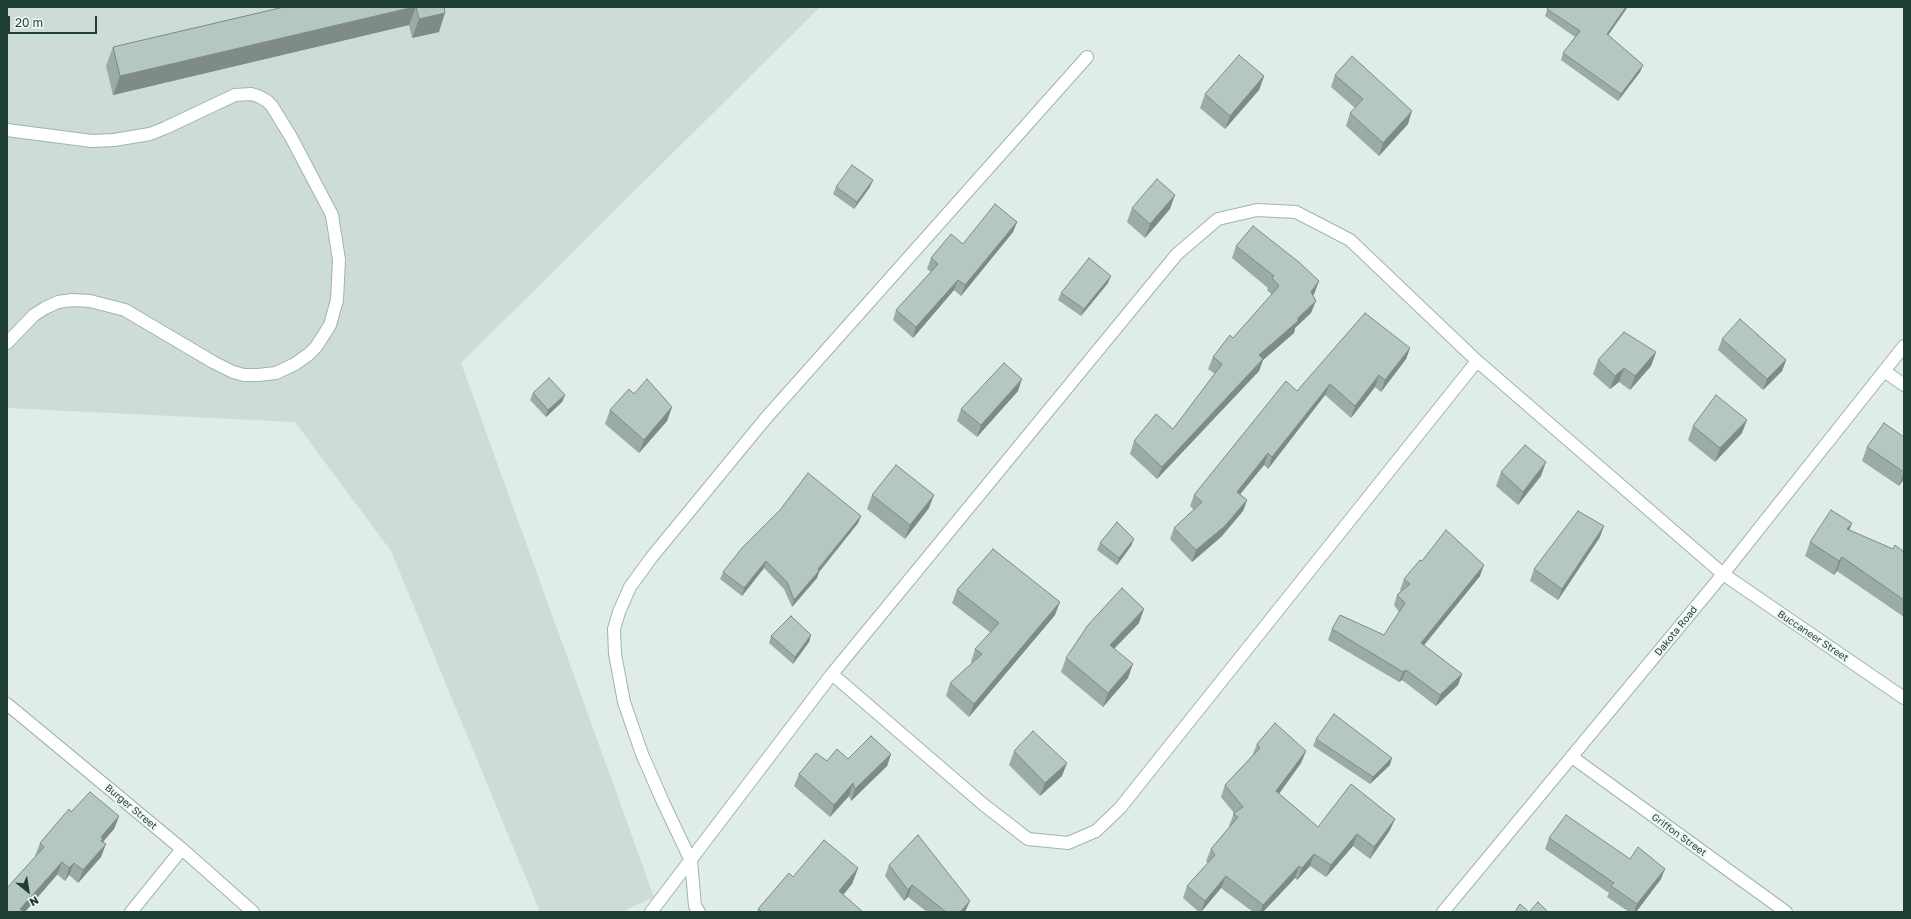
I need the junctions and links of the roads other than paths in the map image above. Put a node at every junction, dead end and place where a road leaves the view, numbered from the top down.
1 (1087, 57) dead end
2 (7, 130) edge
3 (7, 343) edge
4 (1904, 346) edge
5 (1477, 361) junction
6 (1884, 371) junction
7 (1904, 385) edge
8 (1723, 574) junction
9 (832, 674) junction
10 (1904, 698) edge
11 (7, 704) edge
12 (1572, 757) junction
13 (182, 849) junction
14 (691, 861) junction
15 (131, 912) edge
16 (253, 912) edge
17 (651, 912) edge
18 (699, 912) edge
19 (1443, 912) edge
20 (1786, 912) edge

1 - 14 street
2 - 3 street
4 - 6 street, Dakota Road
5 - 8 street, Buccaneer Street
5 - 9 street, Buccaneer Street
5 - 9 street
6 - 7 street
6 - 8 street, Dakota Road
8 - 10 street, Buccaneer Street
8 - 12 street, Dakota Road
9 - 14 street, Buccaneer Street
11 - 13 street, Burger Street
12 - 19 street, Dakota Road
12 - 20 street, Griffon Street
13 - 15 street
13 - 16 street, Burger Street
14 - 17 street, Buccaneer Street
14 - 18 street

